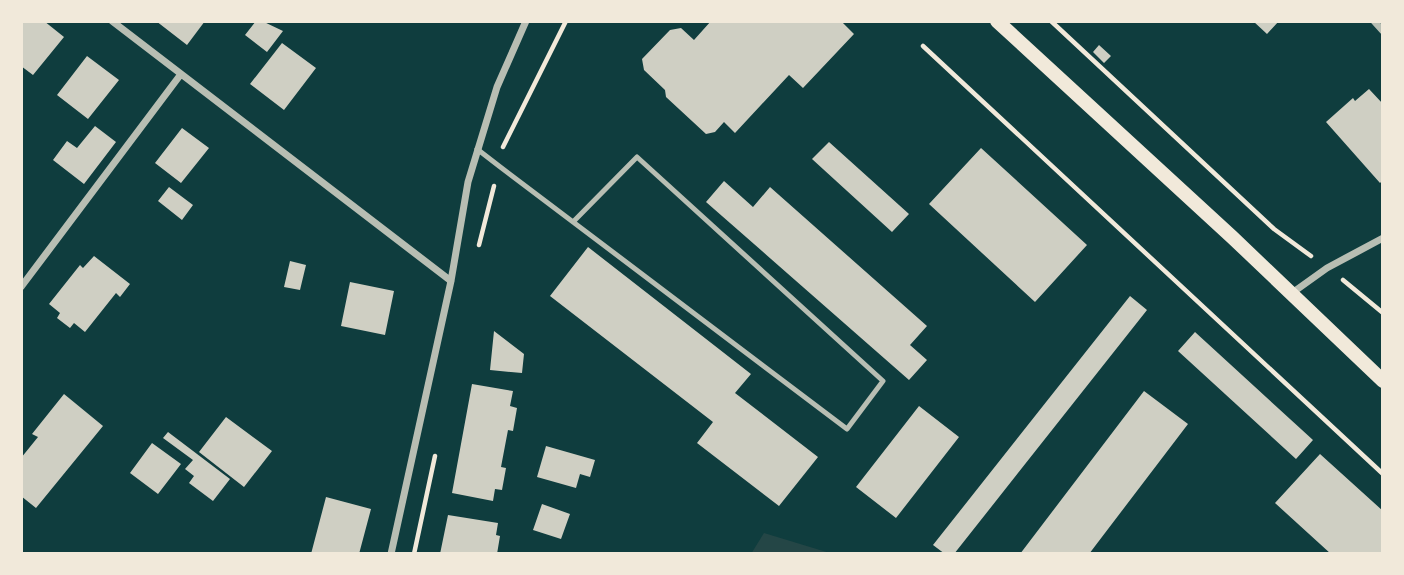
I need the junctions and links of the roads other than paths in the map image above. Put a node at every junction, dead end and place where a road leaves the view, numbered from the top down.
1 (112, 21) edge
2 (526, 21) edge
3 (997, 21) edge
4 (1374, 21) edge
5 (1383, 32) edge
6 (181, 74) junction
7 (477, 149) junction
8 (573, 222) junction
9 (1383, 238) edge
10 (451, 281) junction
11 (21, 287) edge
12 (1292, 293) junction
13 (1383, 381) edge
14 (391, 554) edge

1 - 6 street
2 - 7 street
3 - 12 main road
4 - 5 street
6 - 10 street
6 - 11 street
7 - 8 lane
7 - 10 street
8 - 8 lane
9 - 12 street
10 - 14 street
12 - 13 main road

